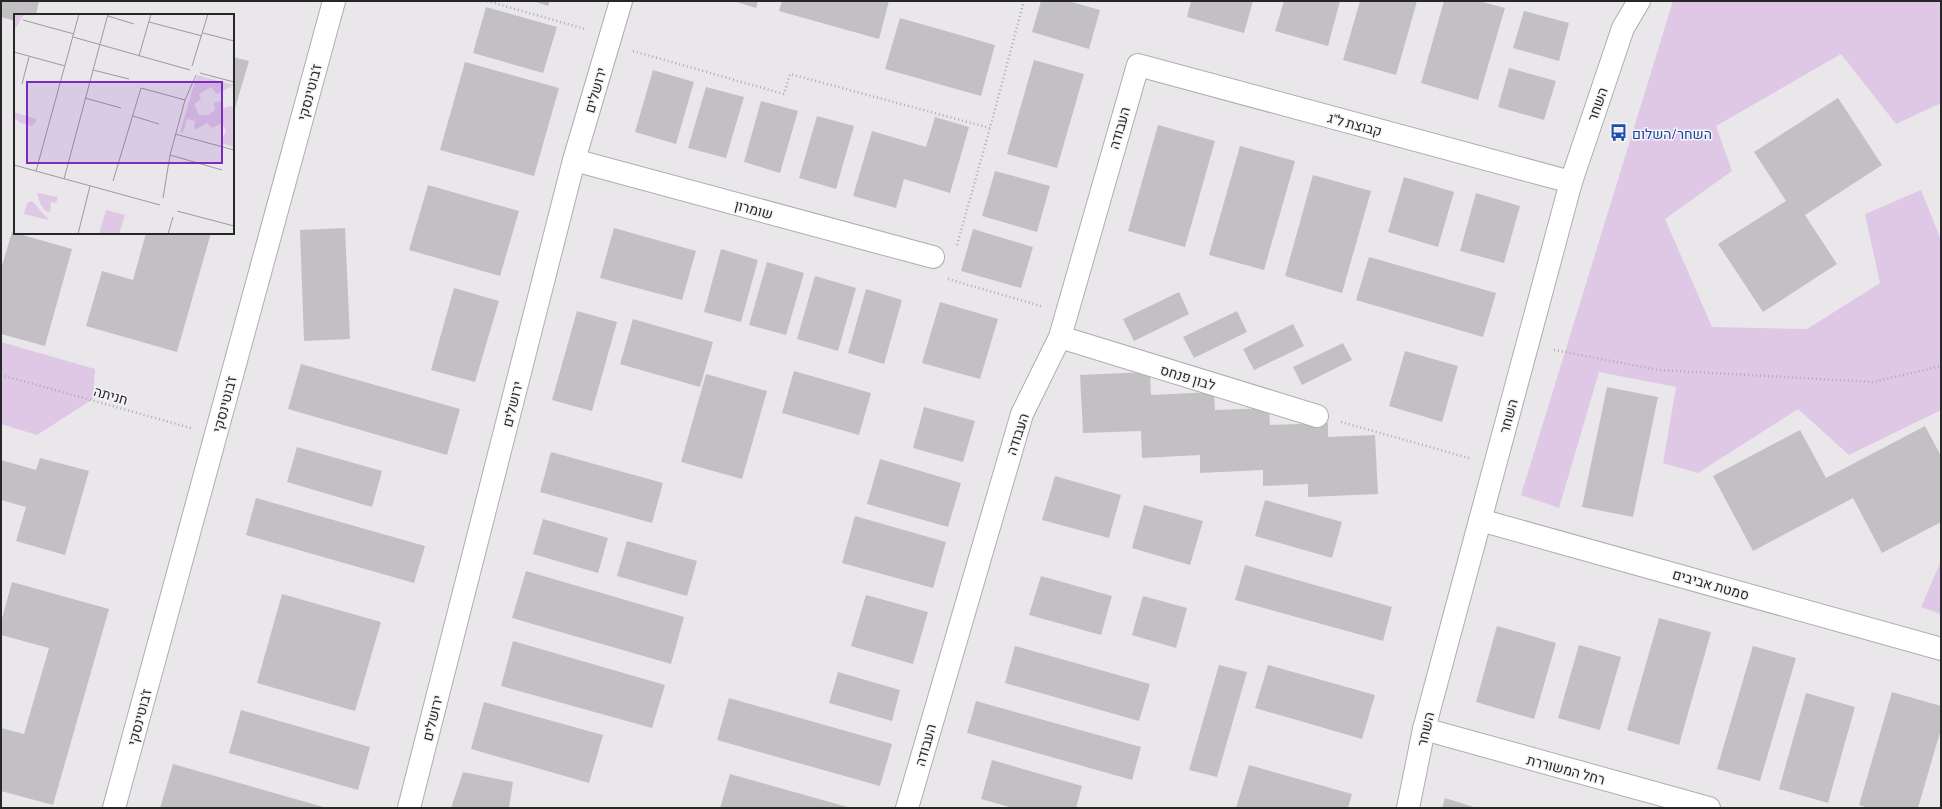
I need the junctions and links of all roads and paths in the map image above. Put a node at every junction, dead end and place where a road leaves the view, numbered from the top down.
1 (334, 1) edge
2 (488, 1) edge
3 (621, 1) edge
4 (1024, 1) edge
5 (1626, 1) edge
6 (1639, 1) edge
7 (1623, 28) junction
8 (609, 40) junction
9 (1138, 65) joint
10 (990, 128) junction
11 (574, 160) junction
12 (1572, 182) junction
13 (956, 248) dead end
14 (933, 257) joint
15 (950, 271) dead end
16 (948, 279) junction
17 (1066, 314) junction
18 (1060, 337) junction
19 (1528, 345) junction
20 (1941, 366) edge
21 (1, 375) edge
22 (1317, 416) joint
23 (216, 435) junction
24 (1495, 465) junction
25 (1480, 520) junction
26 (1941, 649) edge
27 (1424, 729) junction
28 (114, 808) edge
29 (409, 808) edge
30 (907, 808) edge
31 (1408, 808) edge
32 (1708, 808) edge

1 - 23 street, ז'בוטינסקי
2 - 8 path
3 - 8 street, ירושלים
4 - 10 path
5 - 7 street, השחר
6 - 7 street, השחר
7 - 12 street, השחר
8 - 10 path
8 - 11 street, ירושלים
9 - 12 street, קבוצת ל"ג
9 - 17 street, העבודה
10 - 13 path
11 - 14 street, שומרון
11 - 29 street, ירושלים
12 - 19 street, השחר
14 - 16 path
15 - 16 path
16 - 17 path
17 - 18 street, העבודה
18 - 22 street, לבון פנחס
18 - 30 street, העבודה
19 - 20 path
19 - 24 street, השחר
21 - 23 path, חניתה
22 - 24 path
23 - 28 street, ז'בוטינסקי
24 - 25 street, השחר
25 - 26 street, סמטת אביבים
25 - 27 street, השחר
27 - 31 street, השחר
27 - 32 street, רחל המשוררת

